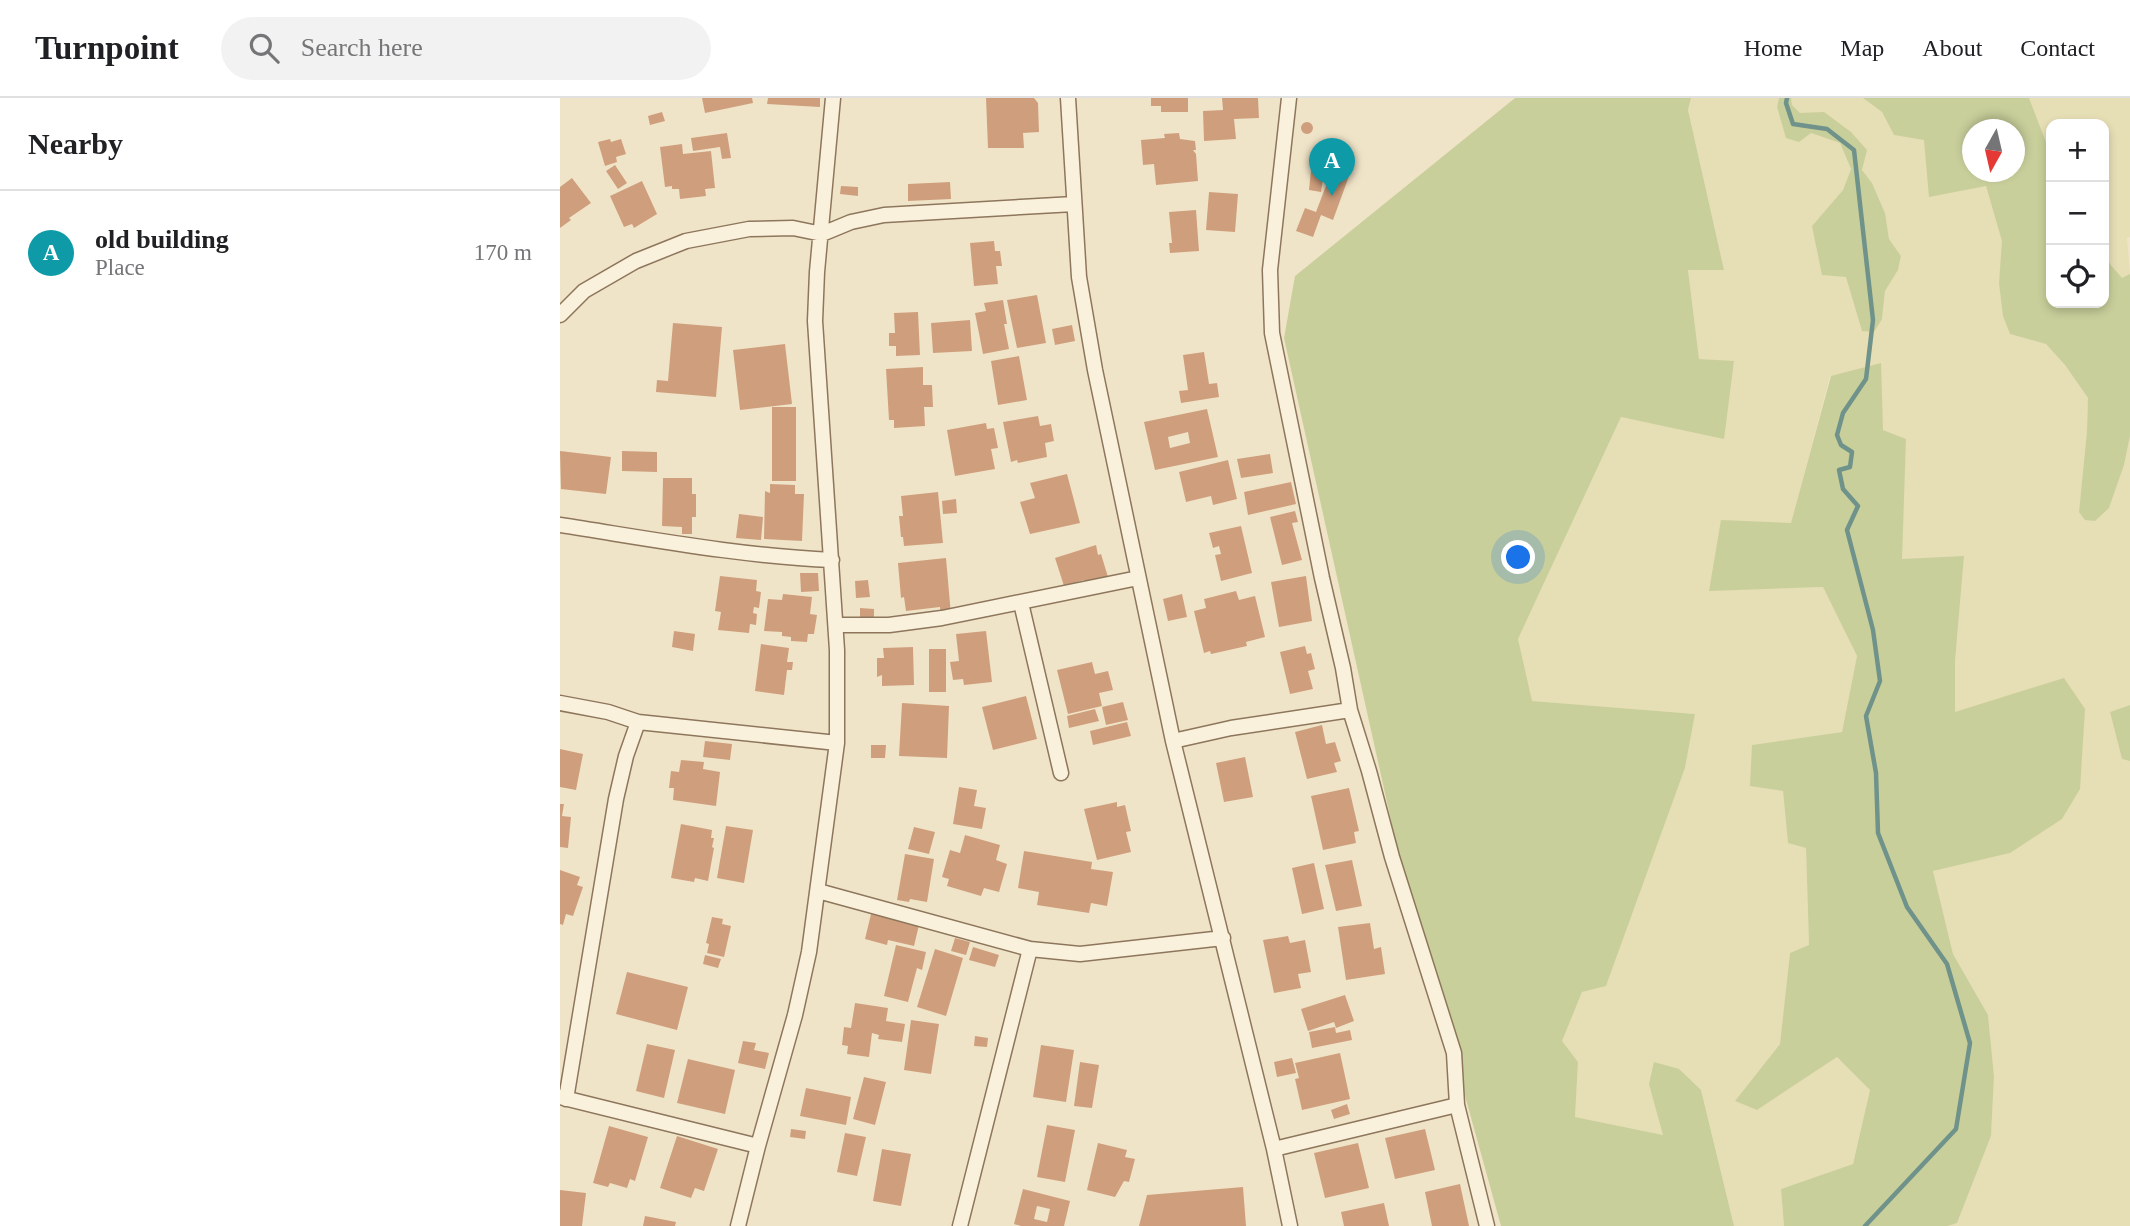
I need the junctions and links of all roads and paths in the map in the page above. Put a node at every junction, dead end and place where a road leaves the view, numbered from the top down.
1 (833, 98) edge
2 (1068, 98) edge
3 (1289, 98) edge
4 (1074, 204) junction
5 (822, 234) junction
6 (560, 315) edge
7 (560, 525) edge
8 (832, 560) junction
9 (1139, 578) junction
10 (1021, 603) junction
11 (836, 625) junction
12 (560, 704) edge
13 (1350, 710) junction
14 (638, 722) junction
15 (1173, 740) junction
16 (837, 743) junction
17 (1061, 773) dead end
18 (818, 891) junction
19 (1223, 938) junction
20 (1030, 949) junction
21 (563, 1098) edge
22 (1457, 1105) junction
23 (758, 1146) junction
24 (1274, 1149) junction
25 (738, 1226) edge
26 (960, 1226) edge
27 (1290, 1226) edge
28 (1487, 1226) edge

1 - 5 street
2 - 4 street
3 - 13 street
4 - 5 street
4 - 9 street
5 - 6 street
5 - 8 street
7 - 8 street
8 - 11 street
9 - 10 street
9 - 15 street
10 - 11 street
10 - 17 street
11 - 16 street
12 - 14 street
13 - 15 street
13 - 22 street
14 - 16 street
14 - 21 street
15 - 19 street
16 - 18 street
18 - 20 street
18 - 23 street
19 - 20 street
19 - 24 street
20 - 26 street
21 - 23 street
22 - 24 street
22 - 28 street
23 - 25 street
24 - 27 street

